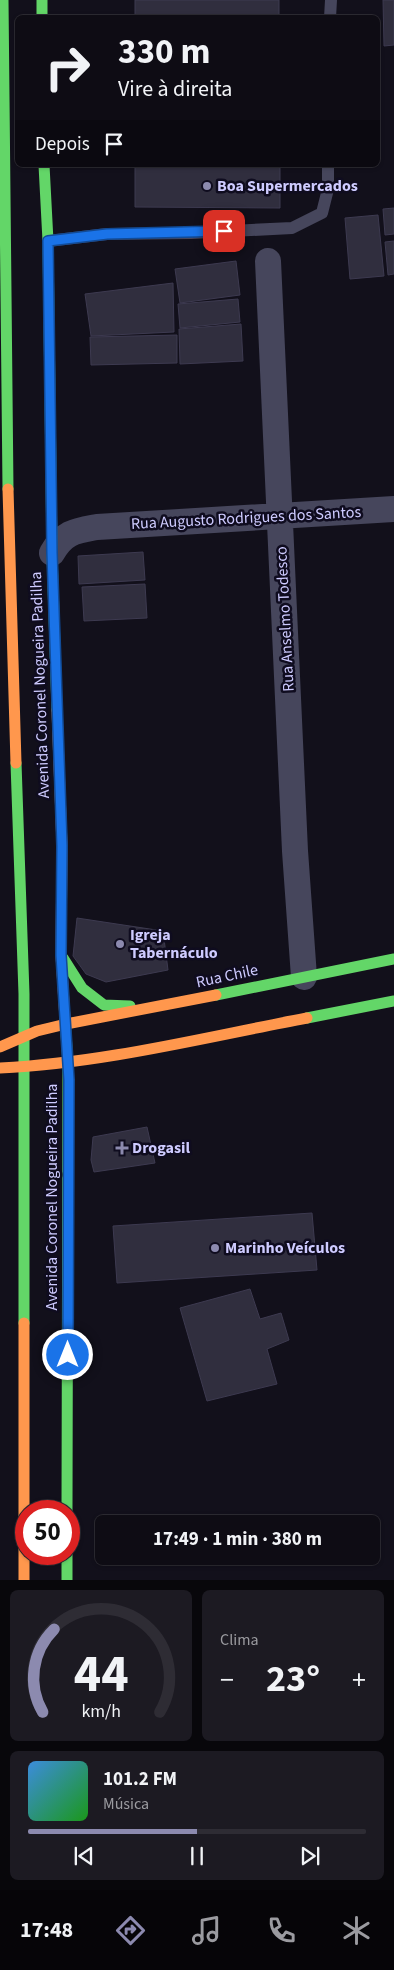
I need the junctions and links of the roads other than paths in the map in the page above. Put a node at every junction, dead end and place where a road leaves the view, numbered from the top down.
1 (3, 0) edge
2 (42, 0) edge
3 (331, 0) edge
4 (42, 15) edge
5 (330, 15) edge
6 (44, 167) edge
7 (328, 167) edge
8 (48, 241) junction
9 (268, 261) dead end
10 (51, 495) junction
11 (394, 509) edge
12 (280, 517) junction
13 (4, 524) edge
14 (98, 527) junction
15 (52, 553) junction
16 (61, 955) junction
17 (394, 959) edge
18 (304, 977) junction
19 (394, 1001) edge
20 (158, 1007) junction
21 (66, 1024) junction
22 (25, 1035) junction
23 (0, 1047) edge
24 (68, 1063) junction
25 (25, 1067) junction
26 (0, 1068) edge
27 (67, 1500) edge
28 (67, 1565) edge
29 (24, 1580) edge
30 (67, 1580) edge

1 - 13 main road, Avenida Coronel Nogueira Padilha
2 - 4 main road
3 - 5 lane
6 - 8 main road, Avenida Coronel Nogueira Padilha
7 - 8 lane
8 - 10 main road, Avenida Coronel Nogueira Padilha
9 - 12 street, Rua Anselmo Todesco
10 - 14 street, Rua Augusto Rodrigues dos Santos
10 - 15 main road, Avenida Coronel Nogueira Padilha
11 - 12 street, Rua Augusto Rodrigues dos Santos
12 - 14 street, Rua Augusto Rodrigues dos Santos
12 - 18 street, Rua Anselmo Todesco
13 - 22 main road, Avenida Coronel Nogueira Padilha
14 - 15 street, Rua Augusto Rodrigues dos Santos
15 - 16 main road, Avenida Coronel Nogueira Padilha
16 - 20 main road
16 - 21 main road, Avenida Coronel Nogueira Padilha
17 - 18 main road, Rua Chile
18 - 20 main road, Rua Chile
19 - 24 main road
20 - 21 main road, Rua Chile
21 - 22 main road
21 - 24 main road, Avenida Coronel Nogueira Padilha
22 - 23 main road
22 - 25 main road, Avenida Coronel Nogueira Padilha
24 - 25 main road, Avenida Coronel Nogueira Padilha
24 - 27 main road, Avenida Coronel Nogueira Padilha
25 - 26 main road
25 - 29 main road, Avenida Coronel Nogueira Padilha
28 - 30 main road

